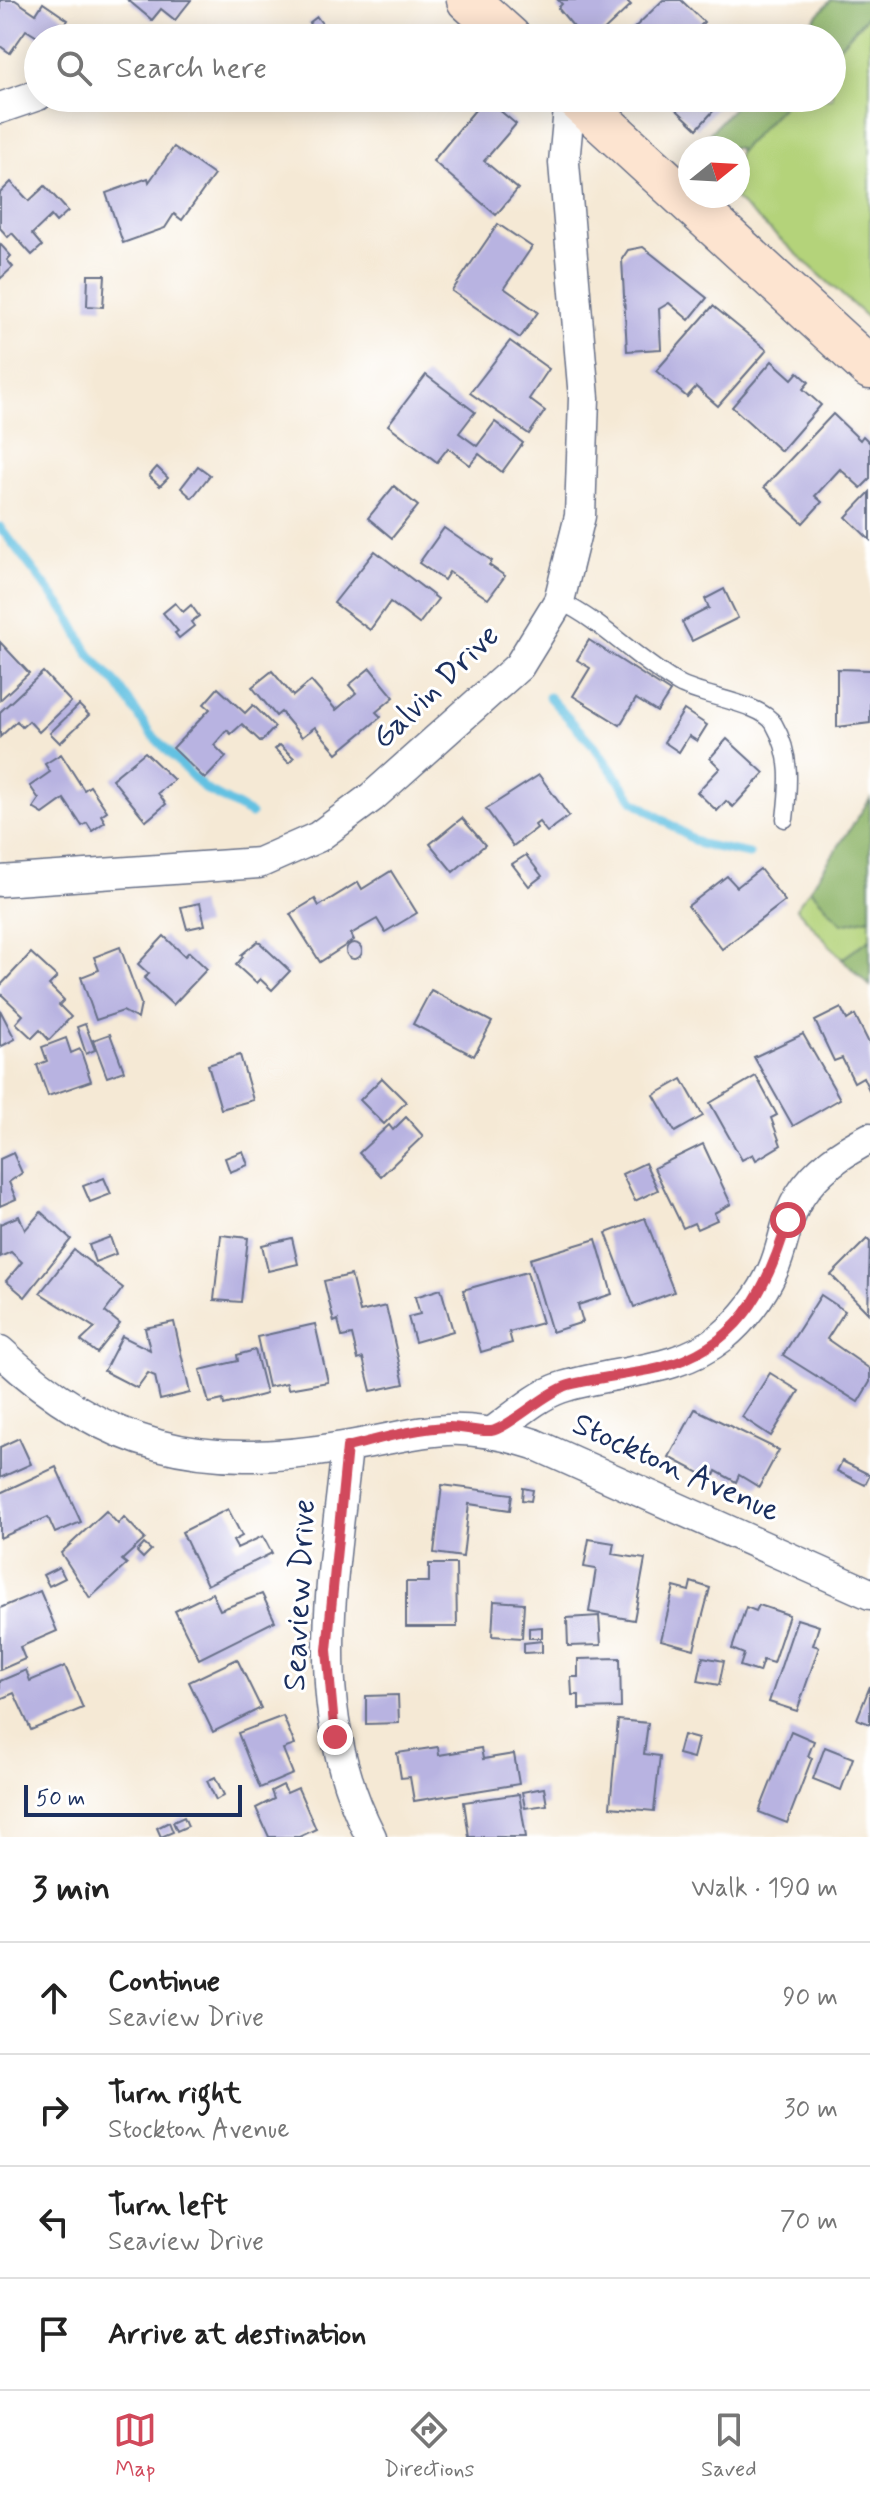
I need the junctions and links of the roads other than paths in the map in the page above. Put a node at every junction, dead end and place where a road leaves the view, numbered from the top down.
1 (468, 0) edge
2 (495, 24) edge
3 (24, 100) edge
4 (0, 108) edge
5 (571, 112) edge
6 (588, 112) edge
7 (870, 368) edge
8 (559, 601) junction
9 (785, 819) dead end
10 (0, 881) edge
11 (870, 1138) edge
12 (0, 1351) edge
13 (494, 1431) junction
14 (347, 1447) junction
15 (870, 1594) edge
16 (371, 1837) edge

1 - 2 street
3 - 4 street
5 - 8 street, Galvin Drive
6 - 7 street
8 - 9 lane
8 - 10 street, Galvin Drive
11 - 13 street
12 - 14 street, Stockton Avenue
13 - 14 street, Stockton Avenue
13 - 15 street, Stockton Avenue
14 - 16 street, Seaview Drive

